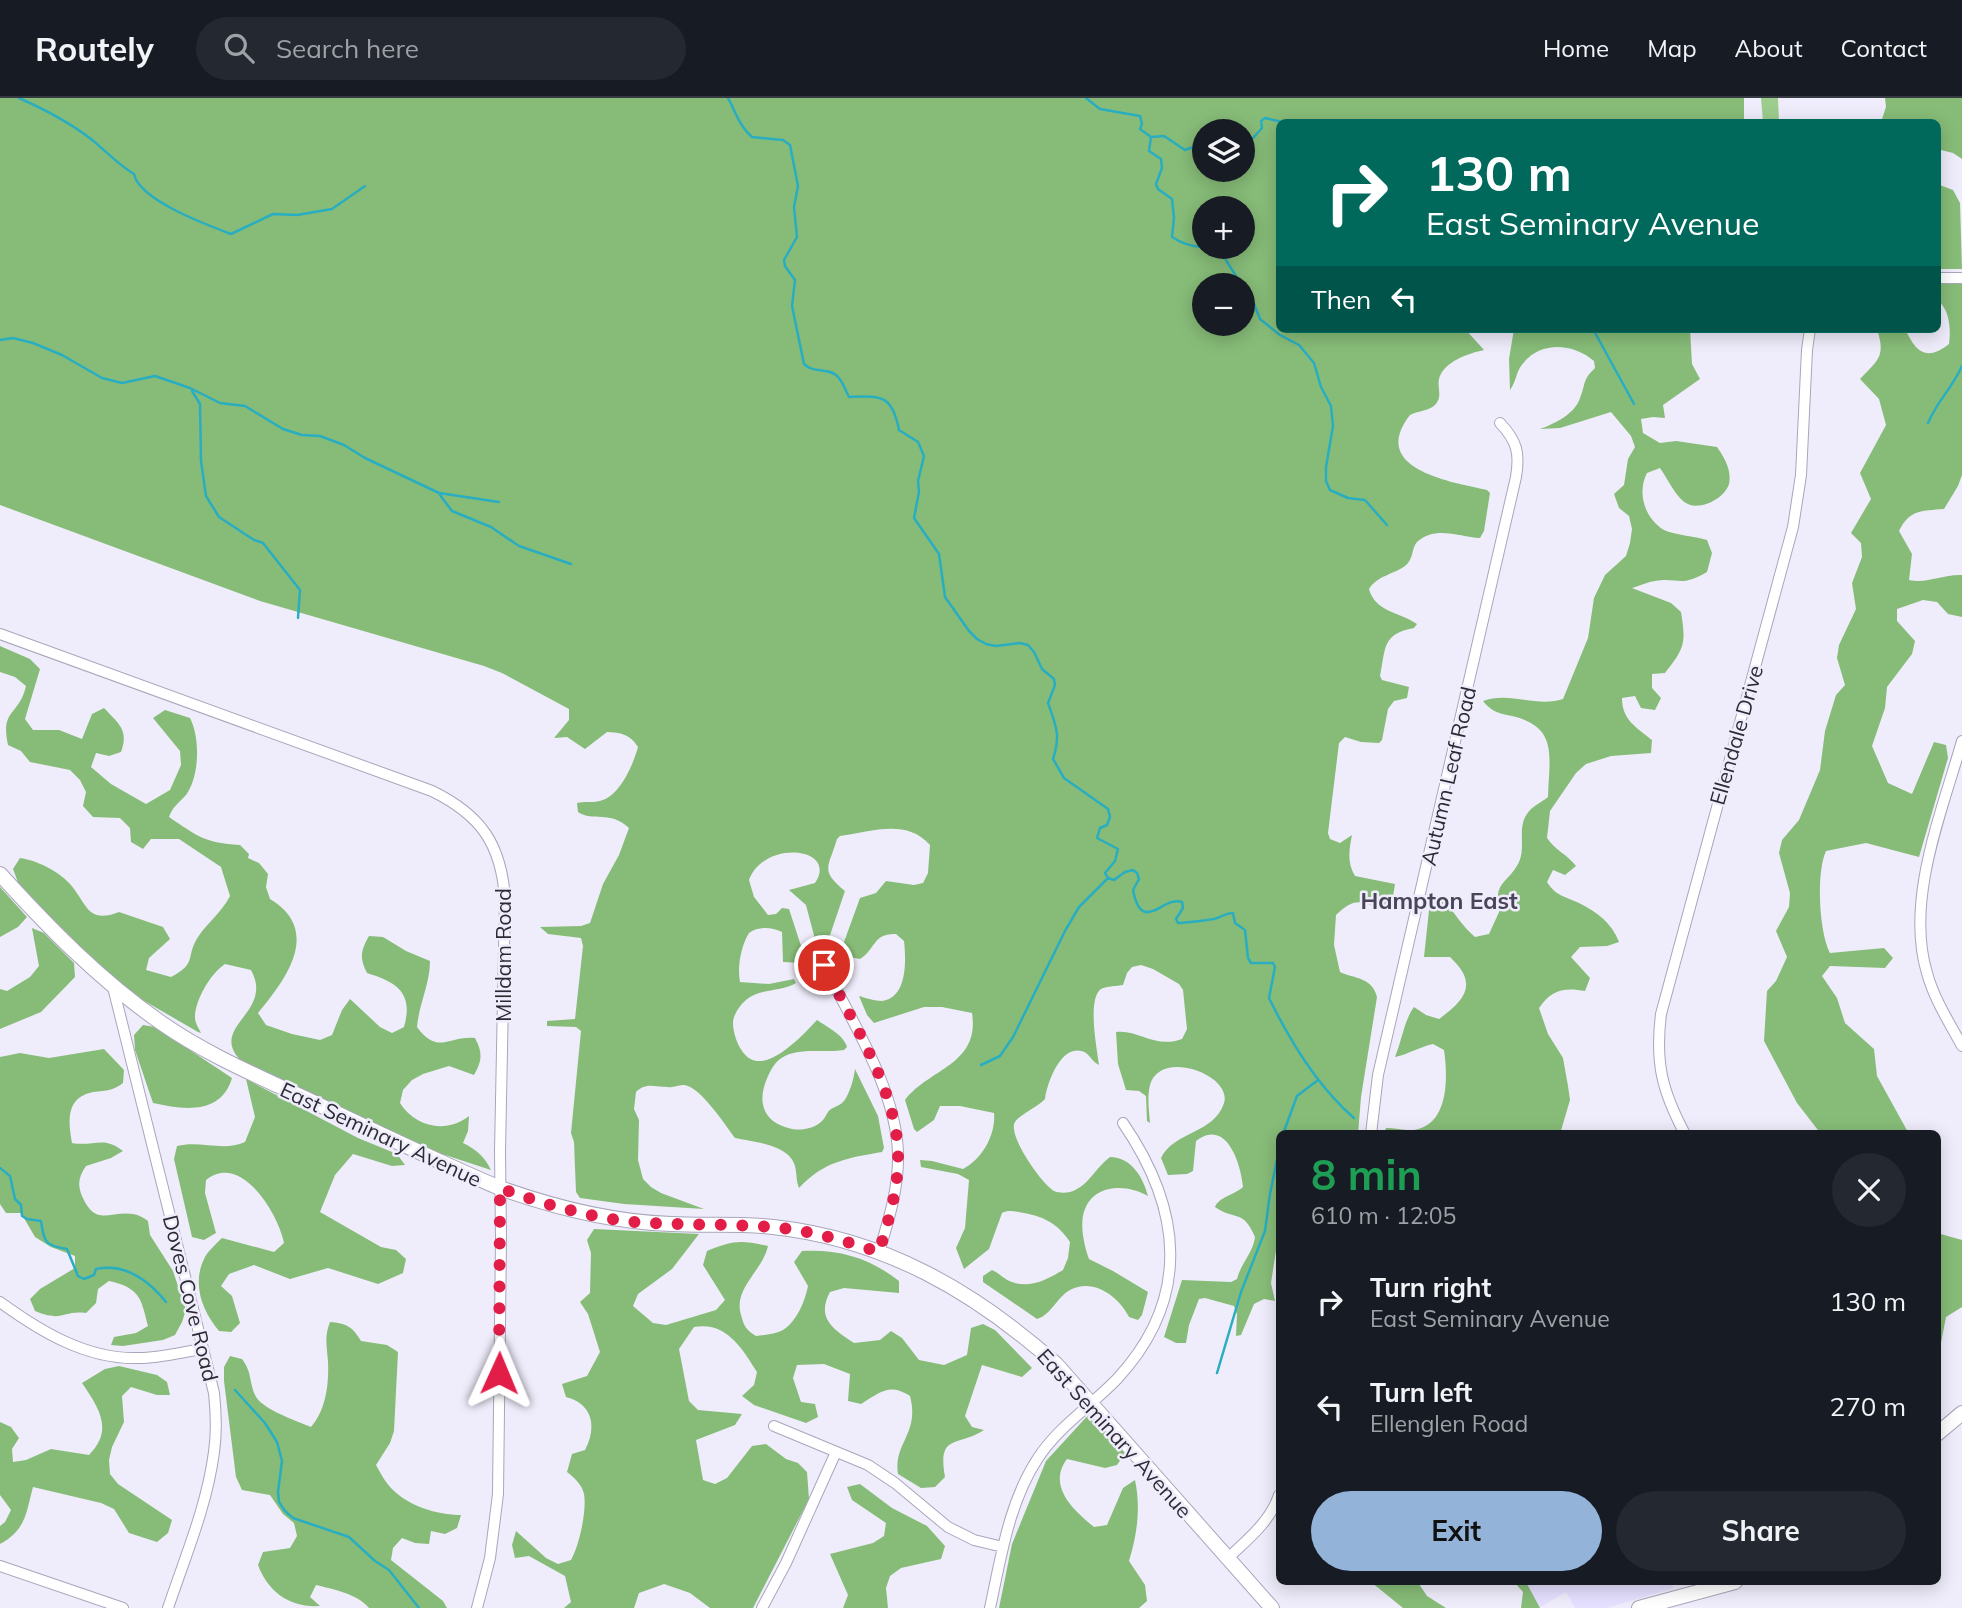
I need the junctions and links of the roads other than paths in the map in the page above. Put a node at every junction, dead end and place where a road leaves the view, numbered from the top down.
1 (1941, 278) edge
2 (1962, 278) edge
3 (1809, 333) edge
4 (1500, 423) dead end
5 (0, 634) edge
6 (1962, 741) edge
7 (0, 874) edge
8 (824, 965) dead end
9 (113, 987) junction
10 (1962, 1046) edge
11 (1122, 1123) dead end
12 (1371, 1130) edge
13 (1683, 1130) edge
14 (500, 1188) junction
15 (879, 1252) junction
16 (0, 1302) edge
17 (203, 1349) junction
18 (1092, 1402) junction
19 (1962, 1413) edge
20 (774, 1426) dead end
21 (1941, 1431) edge
22 (836, 1451) junction
23 (1276, 1505) edge
24 (1003, 1547) junction
25 (1228, 1558) junction
26 (0, 1566) edge
27 (1724, 1585) edge
28 (123, 1608) edge
29 (168, 1608) edge
30 (477, 1608) edge
31 (762, 1608) edge
32 (989, 1608) edge
33 (1272, 1608) edge
34 (1639, 1608) edge

1 - 2 street
3 - 13 street, Ellendale Drive
4 - 12 street, Autumn Leaf Road
5 - 14 street, Milldam Road
6 - 10 street
7 - 9 street, East Seminary Avenue
8 - 15 street
9 - 14 street, East Seminary Avenue
9 - 17 street, Doves Cove Road
11 - 18 street
14 - 15 street, East Seminary Avenue
14 - 30 street, Milldam Road
15 - 18 street, East Seminary Avenue
16 - 17 street
17 - 29 street, Doves Cove Road
18 - 24 street
18 - 25 street, East Seminary Avenue
19 - 21 street
20 - 22 street
22 - 24 street
22 - 31 street
23 - 25 street
24 - 32 street
25 - 33 street, East Seminary Avenue
26 - 28 street
27 - 34 street

